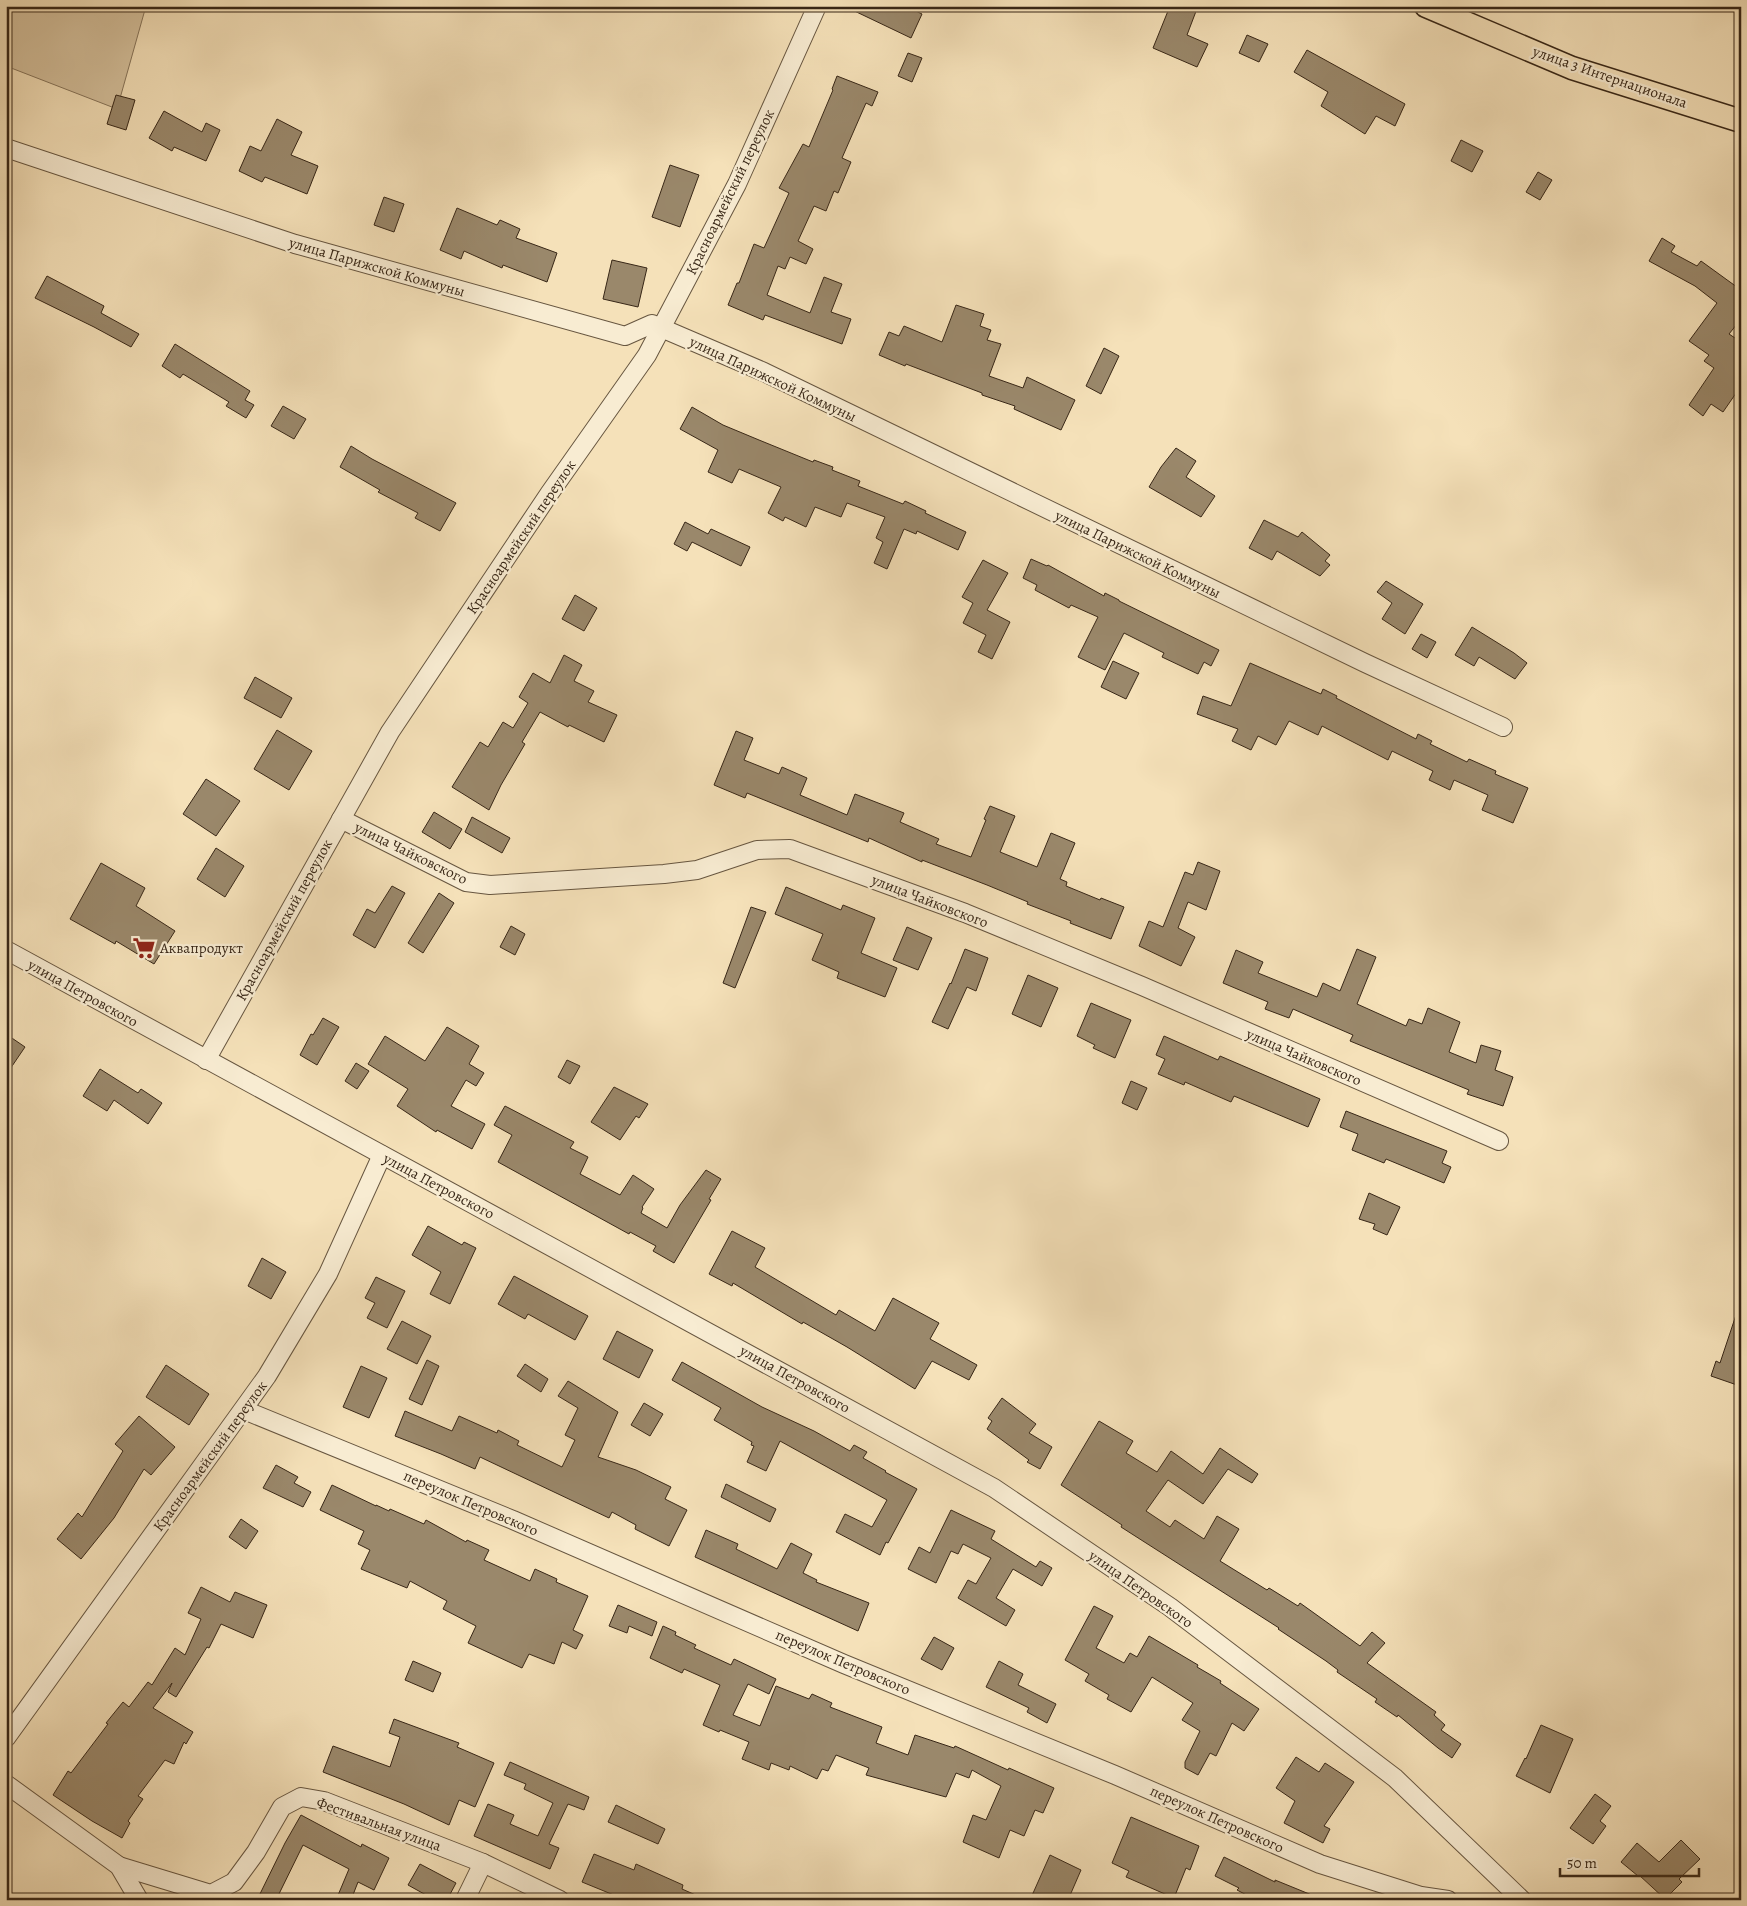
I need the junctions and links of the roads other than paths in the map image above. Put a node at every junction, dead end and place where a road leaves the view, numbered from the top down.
1 (817, 6) edge
2 (1426, 6) edge
3 (1741, 120) edge
4 (6, 148) edge
5 (661, 328) junction
6 (1503, 727) dead end
7 (341, 819) junction
8 (6, 950) edge
9 (206, 1060) junction
10 (1499, 1141) dead end
11 (382, 1155) junction
12 (244, 1410) junction
13 (6, 1738) edge
14 (6, 1784) edge
15 (483, 1863) junction
16 (119, 1866) junction
17 (139, 1900) edge
18 (465, 1900) edge
19 (560, 1900) edge
20 (1448, 1900) edge
21 (1522, 1900) edge

1 - 5 street, Красноармейский переулок
2 - 3 main road, улица 3 Интернационала
4 - 5 street, улица Парижской Коммуны
5 - 6 street, улица Парижской Коммуны
5 - 7 street, Красноармейский переулок
7 - 9 street, Красноармейский переулок
7 - 10 street, улица Чайковского
8 - 9 street, улица Петровского
9 - 11 street, улица Петровского
11 - 12 street, Красноармейский переулок
11 - 21 street, улица Петровского
12 - 13 street, Красноармейский переулок
12 - 20 street, переулок Петровского
14 - 16 street
15 - 16 street, Фестивальная улица
15 - 18 street
15 - 19 street, Фестивальная улица
16 - 17 street

